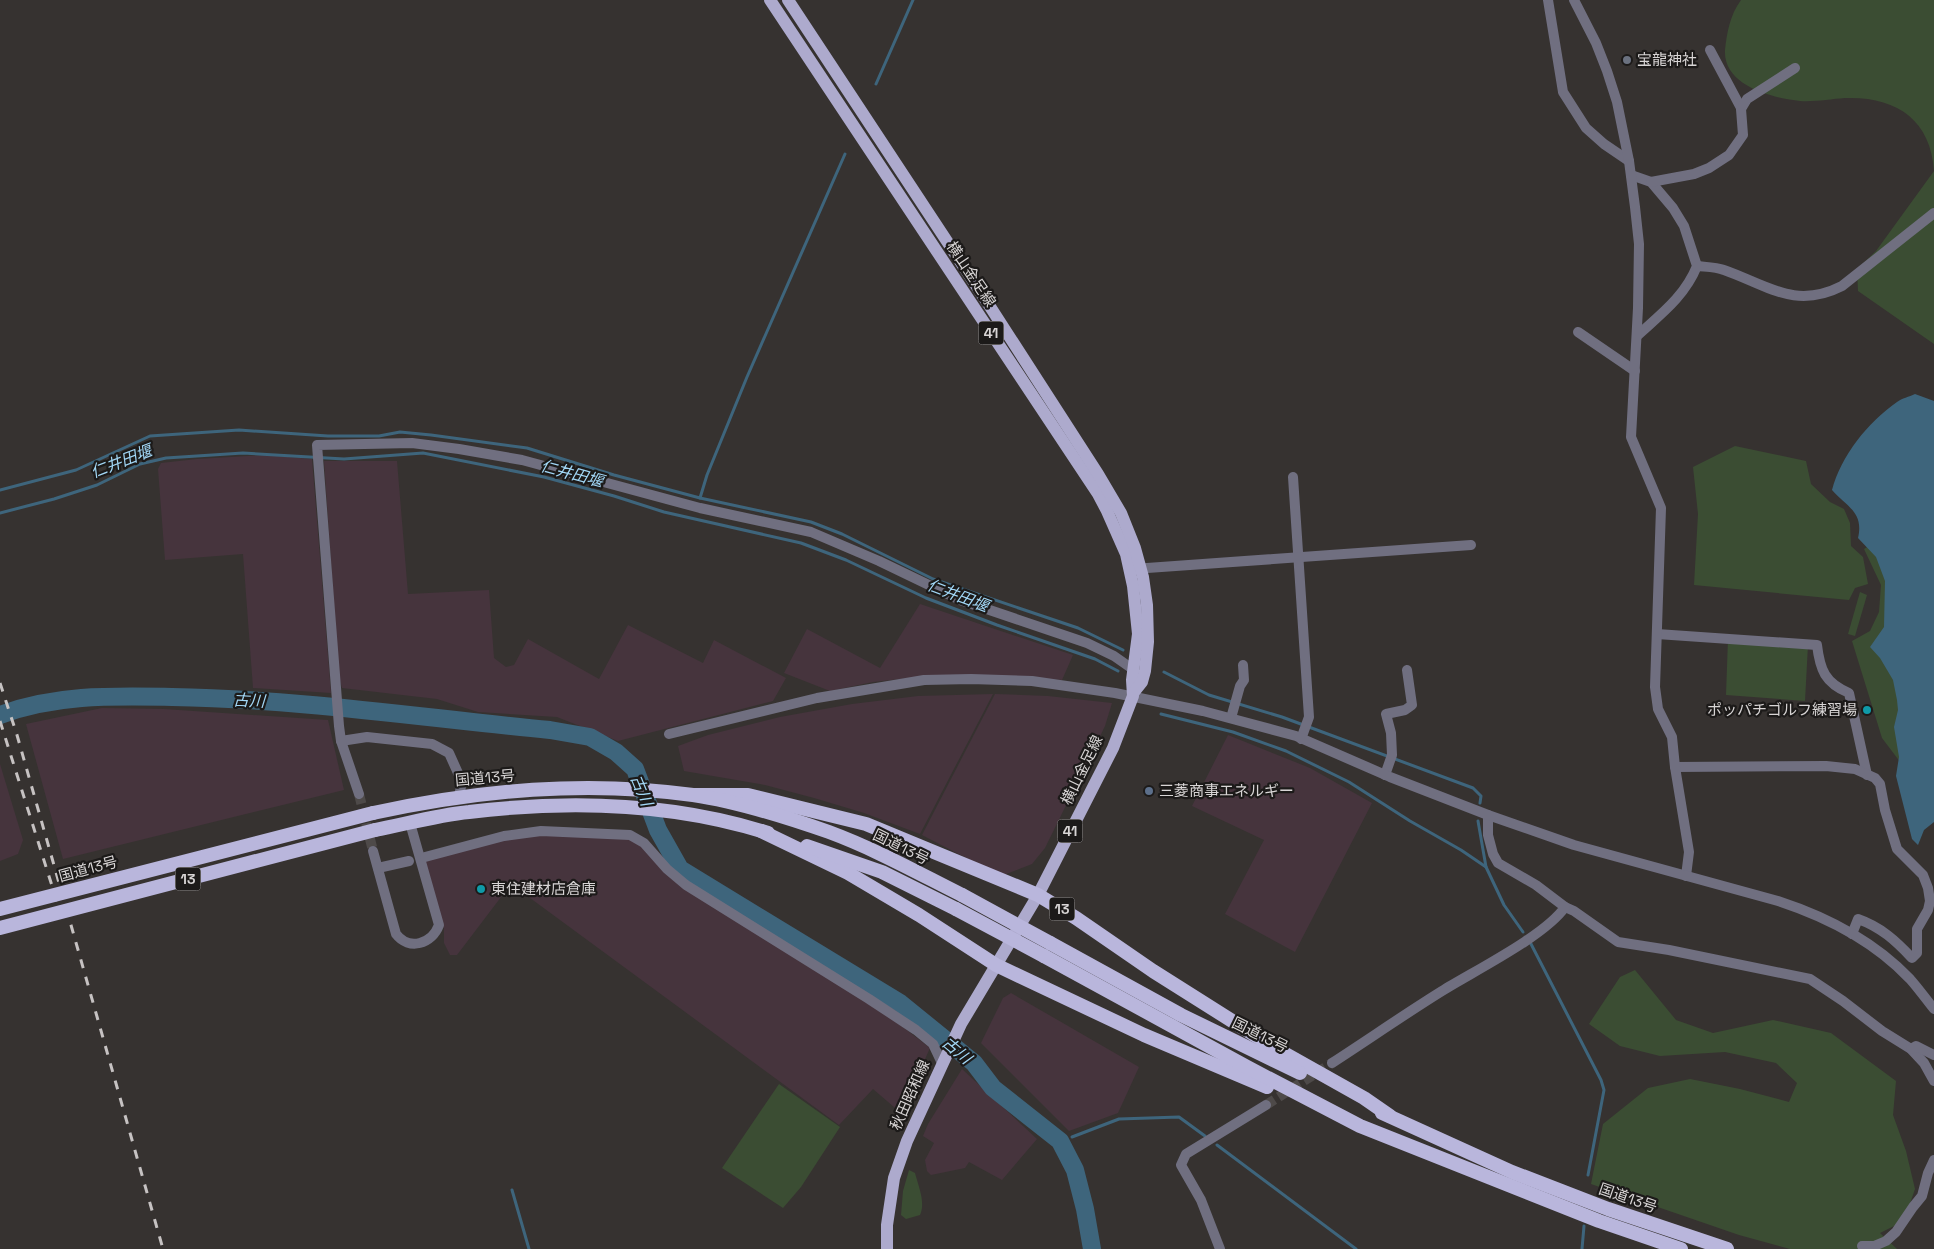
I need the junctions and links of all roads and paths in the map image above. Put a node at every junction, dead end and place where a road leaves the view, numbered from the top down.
1 (770, 0) edge
2 (788, 0) edge
3 (1548, 0) edge
4 (1574, 0) edge
5 (1710, 50) dead end
6 (1795, 68) dead end
7 (1741, 108) junction
8 (1629, 161) junction
9 (1631, 175) junction
10 (1650, 182) junction
11 (1934, 212) edge
12 (1698, 266) junction
13 (1578, 332) dead end
14 (1638, 335) junction
15 (1634, 371) junction
16 (1293, 477) dead end
17 (1471, 545) dead end
18 (1299, 557) junction
19 (1135, 568) junction
20 (1657, 634) junction
21 (1243, 665) dead end
22 (1134, 670) junction
23 (1407, 670) dead end
24 (1133, 694) junction
25 (1230, 718) junction
26 (1305, 731) junction
27 (669, 734) dead end
28 (341, 740) junction
29 (1388, 765) junction
30 (1675, 767) junction
31 (1867, 775) junction
32 (359, 794) tunnel mouth
33 (695, 795) junction
34 (459, 796) junction
35 (1488, 815) junction
36 (410, 823) junction
37 (761, 831) junction
38 (373, 851) tunnel mouth
39 (425, 857) dead end
40 (409, 861) dead end
41 (378, 868) junction
42 (1686, 876) junction
43 (1038, 895) junction
44 (1565, 907) junction
45 (0, 909) edge
46 (0, 928) edge
47 (1852, 934) junction
48 (996, 966) junction
49 (1934, 1009) edge
50 (1911, 1049) junction
51 (1934, 1055) edge
52 (942, 1063) junction
53 (1332, 1063) tunnel mouth
54 (1934, 1081) edge
55 (1266, 1105) tunnel mouth
56 (1390, 1116) junction
57 (1360, 1126) junction
58 (1934, 1160) edge
59 (1862, 1246) dead end
60 (887, 1249) edge
61 (1220, 1249) edge
62 (1681, 1249) edge
63 (1727, 1249) edge

1 - 19 main road, 横山金足線 / 41
2 - 19 main road, 横山金足線 / 41
3 - 8 street
4 - 8 street
5 - 7 street
6 - 7 street
7 - 10 street
8 - 9 street
9 - 10 street
9 - 14 street
10 - 12 street
11 - 12 street
12 - 14 street
13 - 15 street
14 - 15 street
15 - 20 street
16 - 18 street
17 - 18 street
18 - 19 street
18 - 26 street
19 - 22 main road, 横山金足線 / 41
19 - 24 main road, 横山金足線 / 41
20 - 30 street
20 - 31 street
21 - 25 street
22 - 24 main road, 横山金足線 / 41
22 - 28 street
23 - 29 street
24 - 25 street
24 - 27 street
24 - 43 main road, 横山金足線 / 41
25 - 26 street
26 - 29 street
28 - 32 street
28 - 34 street
29 - 35 street
30 - 31 street
30 - 42 street
31 - 47 street
33 - 34 highway, 国道13号 / 13
33 - 43 highway, 13
33 - 56 highway, 国道13号 / 13, bridge
34 - 45 highway, 国道13号 / 13, bridge
35 - 42 street
35 - 44 street
36 - 37 highway, 国道13号 / 13
36 - 41 street
36 - 46 highway, 国道13号 / 13, bridge
37 - 48 highway, 13
37 - 57 highway, 国道13号 / 13, bridge
38 - 41 street
39 - 52 street
40 - 41 street
42 - 47 street
43 - 48 main road, 横山金足線 / 41
43 - 56 highway, 13
44 - 50 street
44 - 53 street
47 - 49 street
48 - 52 main road, 秋田昭和線 / 41
48 - 57 highway, 13
50 - 51 street
50 - 54 street
52 - 60 main road, 秋田昭和線 / 41
55 - 61 street
56 - 63 highway, 国道13号 / 13
57 - 62 highway, 国道13号 / 13
58 - 59 street

